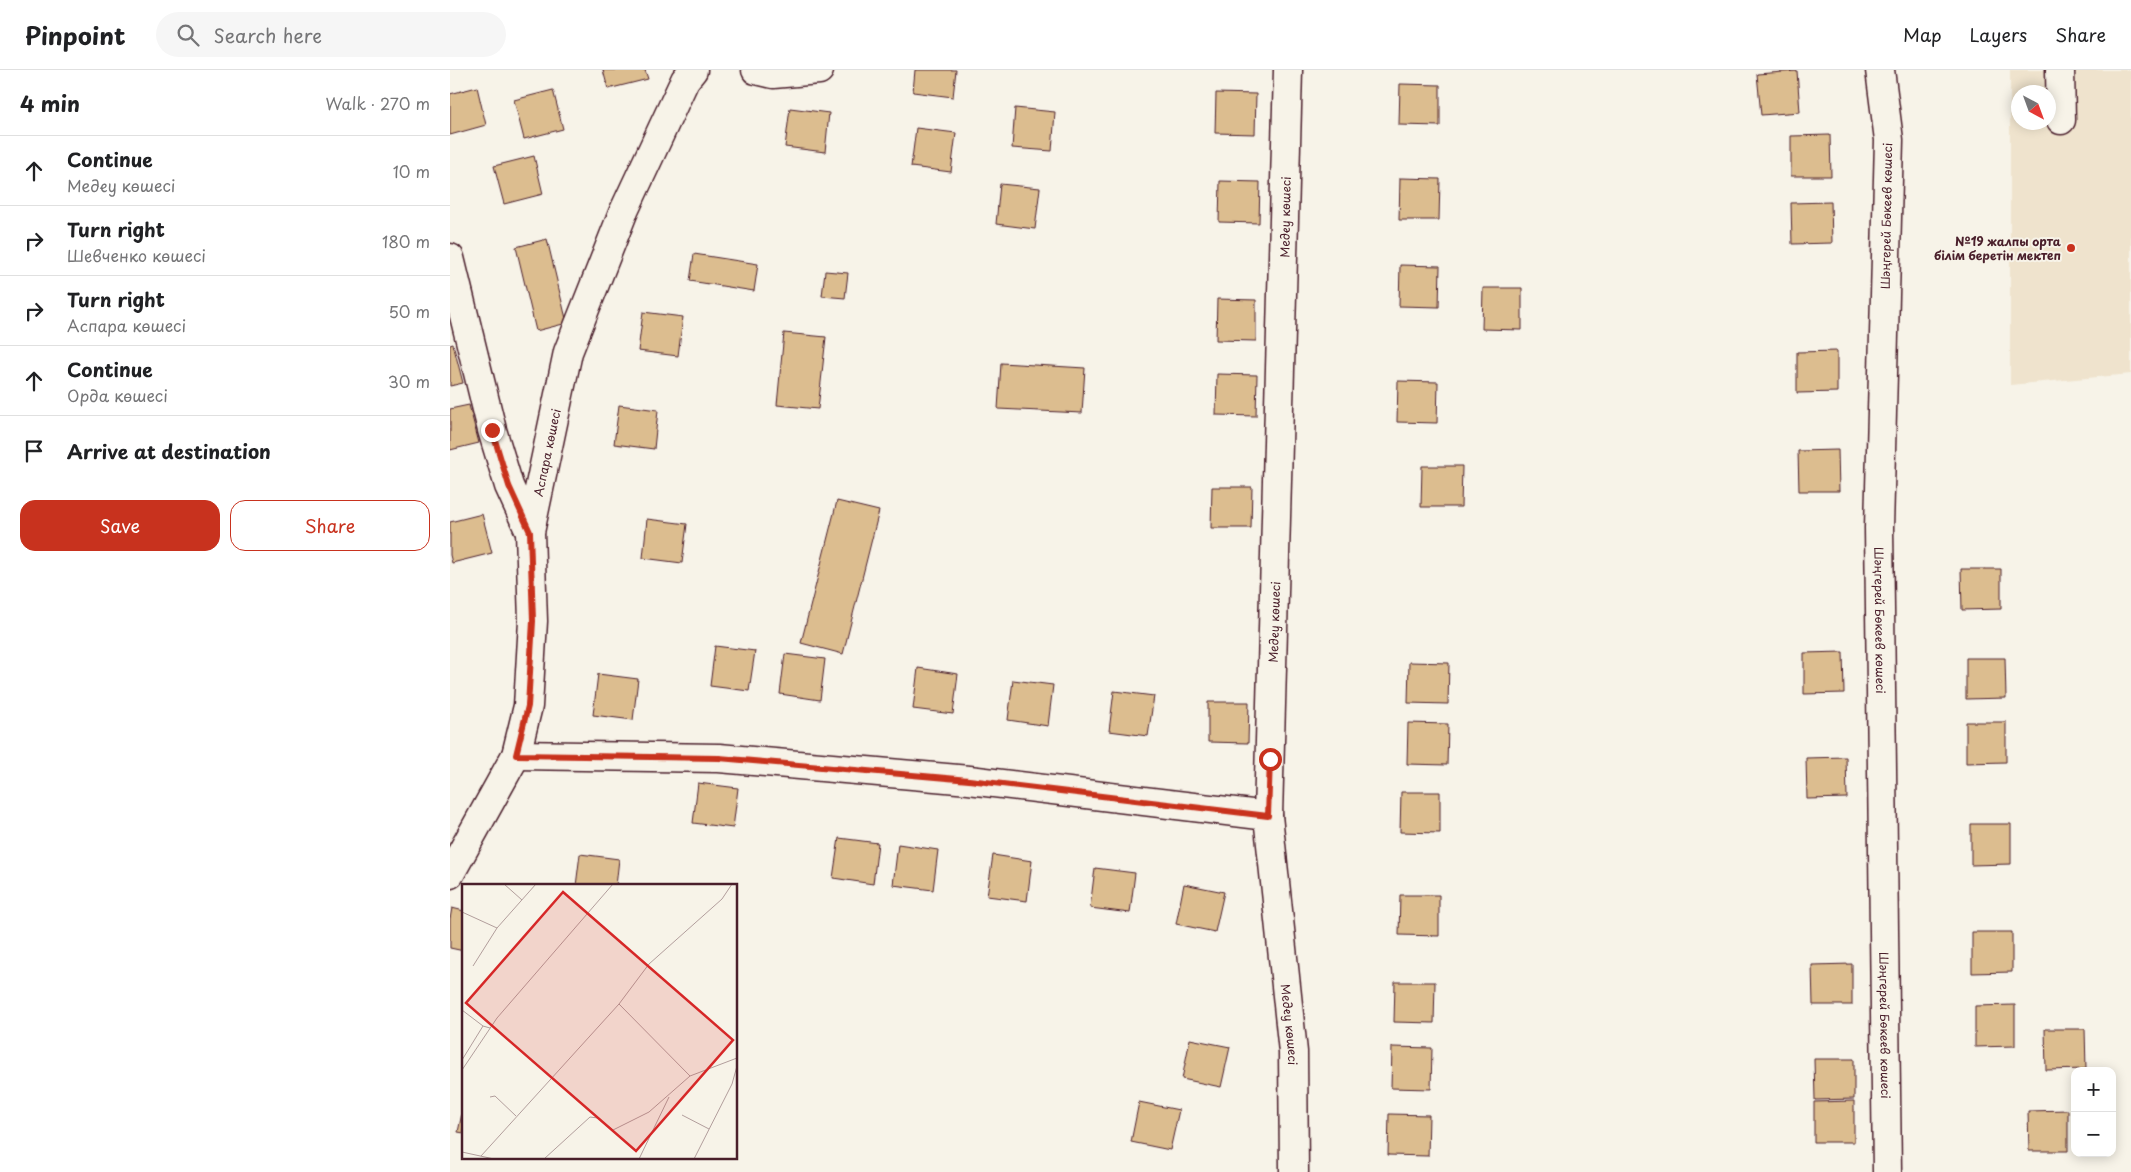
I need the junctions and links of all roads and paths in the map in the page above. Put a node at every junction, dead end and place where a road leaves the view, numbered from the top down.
1 (693, 70) edge
2 (756, 70) edge
3 (819, 70) edge
4 (1288, 70) edge
5 (1880, 70) edge
6 (2060, 70) edge
7 (2061, 120) dead end
8 (450, 258) edge
9 (530, 532) junction
10 (516, 755) junction
11 (1268, 816) junction
12 (450, 874) edge
13 (1294, 1172) edge
14 (1887, 1172) edge

1 - 9 street, Аспара көшесі
2 - 3 street
4 - 11 street, Медеу көшесі
5 - 14 street, Шәңгерей Бөкеев көшесі
6 - 7 street
8 - 9 street
9 - 10 street, Аспара көшесі
10 - 11 street
10 - 12 street, Аспара көшесі
11 - 13 street, Медеу көшесі

